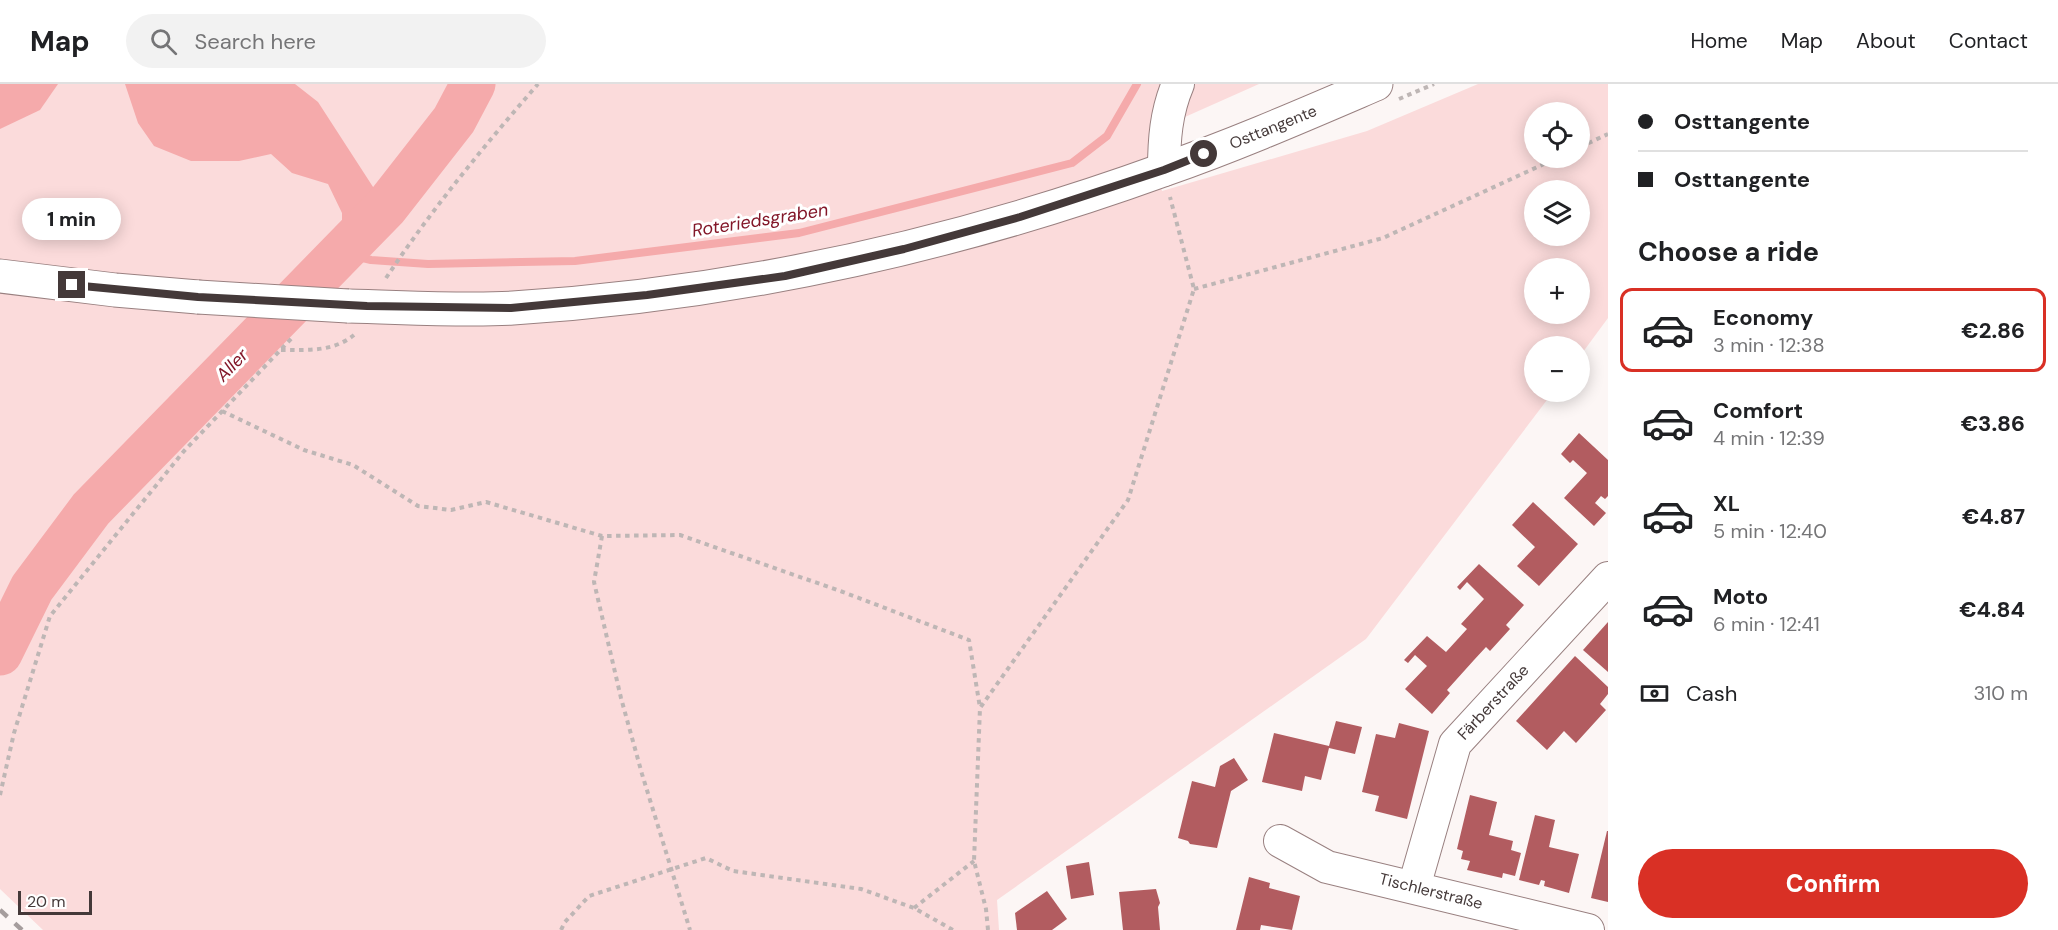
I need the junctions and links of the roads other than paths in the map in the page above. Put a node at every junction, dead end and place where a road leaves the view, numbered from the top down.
1 (1178, 84) edge
2 (1376, 84) edge
3 (1167, 183) junction
4 (0, 276) edge
5 (1608, 578) edge
6 (1280, 841) dead end
7 (1414, 887) junction
8 (1587, 930) edge

1 - 3 street
2 - 3 main road, Osttangente
3 - 4 main road, Osttangente, bridge
5 - 7 street, Färberstraße
6 - 7 street, Tischlerstraße
7 - 8 street, Tischlerstraße

